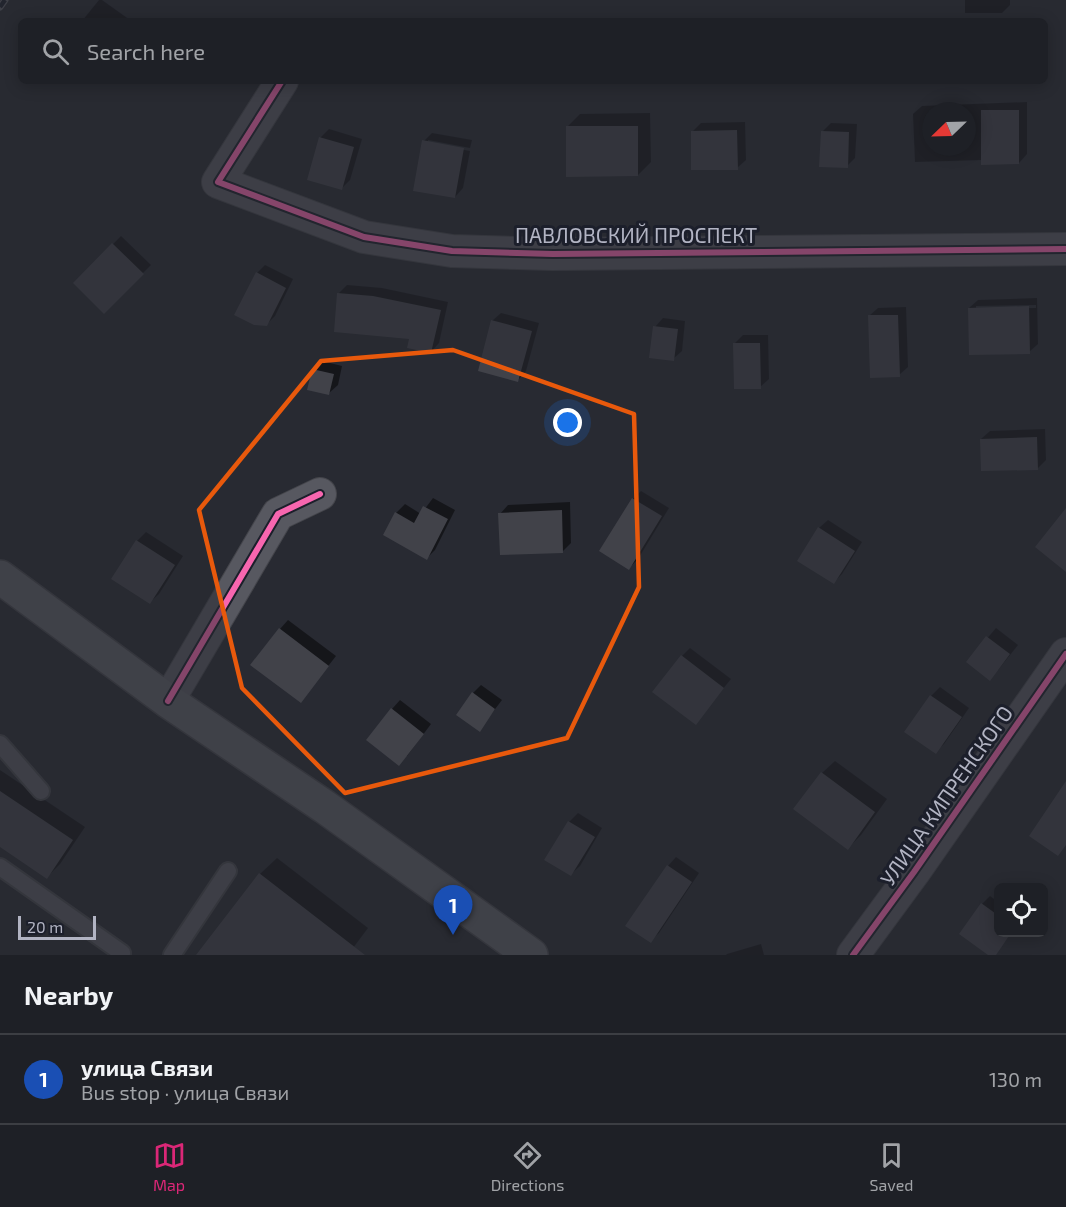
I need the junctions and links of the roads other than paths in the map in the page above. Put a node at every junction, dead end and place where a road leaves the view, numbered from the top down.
1 (280, 84) edge
2 (1066, 249) edge
3 (320, 494) dead end
4 (0, 577) edge
5 (1066, 654) edge
6 (168, 701) junction
7 (0, 744) edge
8 (41, 791) dead end
9 (0, 867) edge
10 (228, 872) dead end
11 (123, 955) edge
12 (172, 955) edge
13 (531, 955) edge
14 (853, 955) edge

1 - 2 street, ПАВЛОВСКИЙ ПРОСПЕКТ
3 - 6 street
4 - 6 main road
5 - 14 street, УЛИЦА КИПРЕНСКОГО
6 - 13 main road
7 - 8 lane
9 - 11 lane
10 - 12 lane

